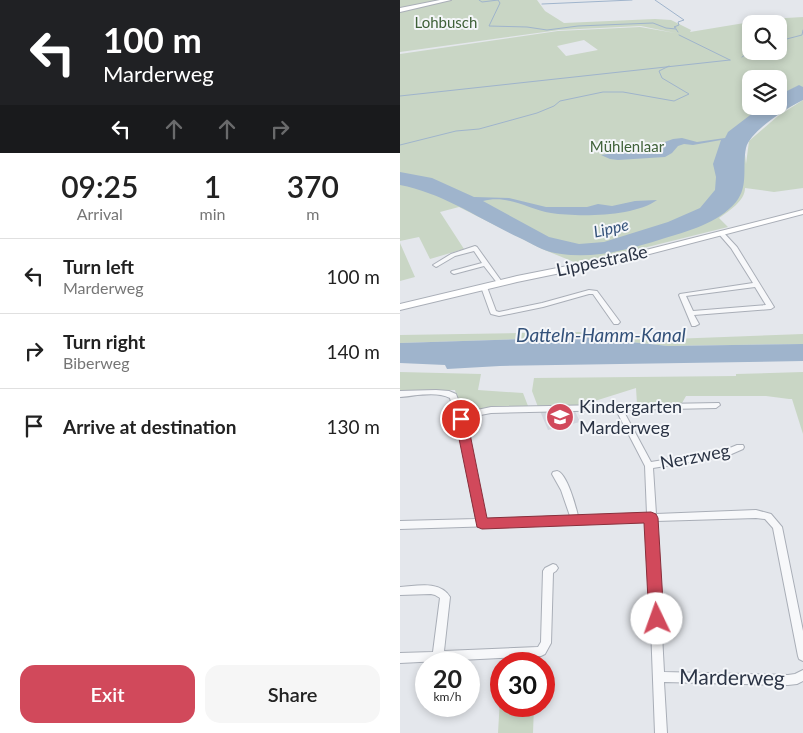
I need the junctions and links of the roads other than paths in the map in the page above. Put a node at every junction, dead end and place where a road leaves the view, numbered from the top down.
1 (448, 0) edge
2 (400, 10) edge
3 (803, 212) edge
4 (721, 233) junction
5 (486, 264) junction
6 (436, 265) dead end
7 (454, 272) dead end
8 (500, 283) junction
9 (757, 285) junction
10 (484, 287) junction
11 (400, 307) edge
12 (690, 313) junction
13 (616, 322) dead end
14 (695, 324) dead end
15 (400, 394) edge
16 (716, 405) dead end
17 (618, 408) junction
18 (461, 419) junction
19 (740, 447) dead end
20 (649, 466) junction
21 (556, 474) dead end
22 (651, 518) junction
23 (575, 520) junction
24 (482, 524) junction
25 (400, 525) edge
26 (553, 568) dead end
27 (400, 591) edge
28 (438, 652) edge
29 (480, 654) edge
30 (803, 656) edge
31 (415, 657) edge
32 (400, 658) edge
33 (803, 675) edge
34 (660, 677) junction
35 (661, 733) edge

1 - 2 main road
3 - 4 main road, Lippestraße
4 - 8 main road, Lippestraße
4 - 9 street
5 - 6 street
5 - 7 street
5 - 8 street
8 - 10 main road, Lippestraße
9 - 12 street
9 - 12 street
10 - 11 main road, Lippestraße
10 - 13 street
12 - 14 street
15 - 18 street
16 - 17 street
17 - 18 street
17 - 20 street
18 - 24 street
19 - 20 street, Nerzweg
20 - 22 street
21 - 23 street
22 - 23 street, Marderweg
22 - 30 street, Marderweg
22 - 34 street
23 - 24 street, Marderweg
24 - 25 street, Marderweg
26 - 29 street
27 - 28 street
31 - 32 street
33 - 34 street, Marderweg
34 - 35 street

